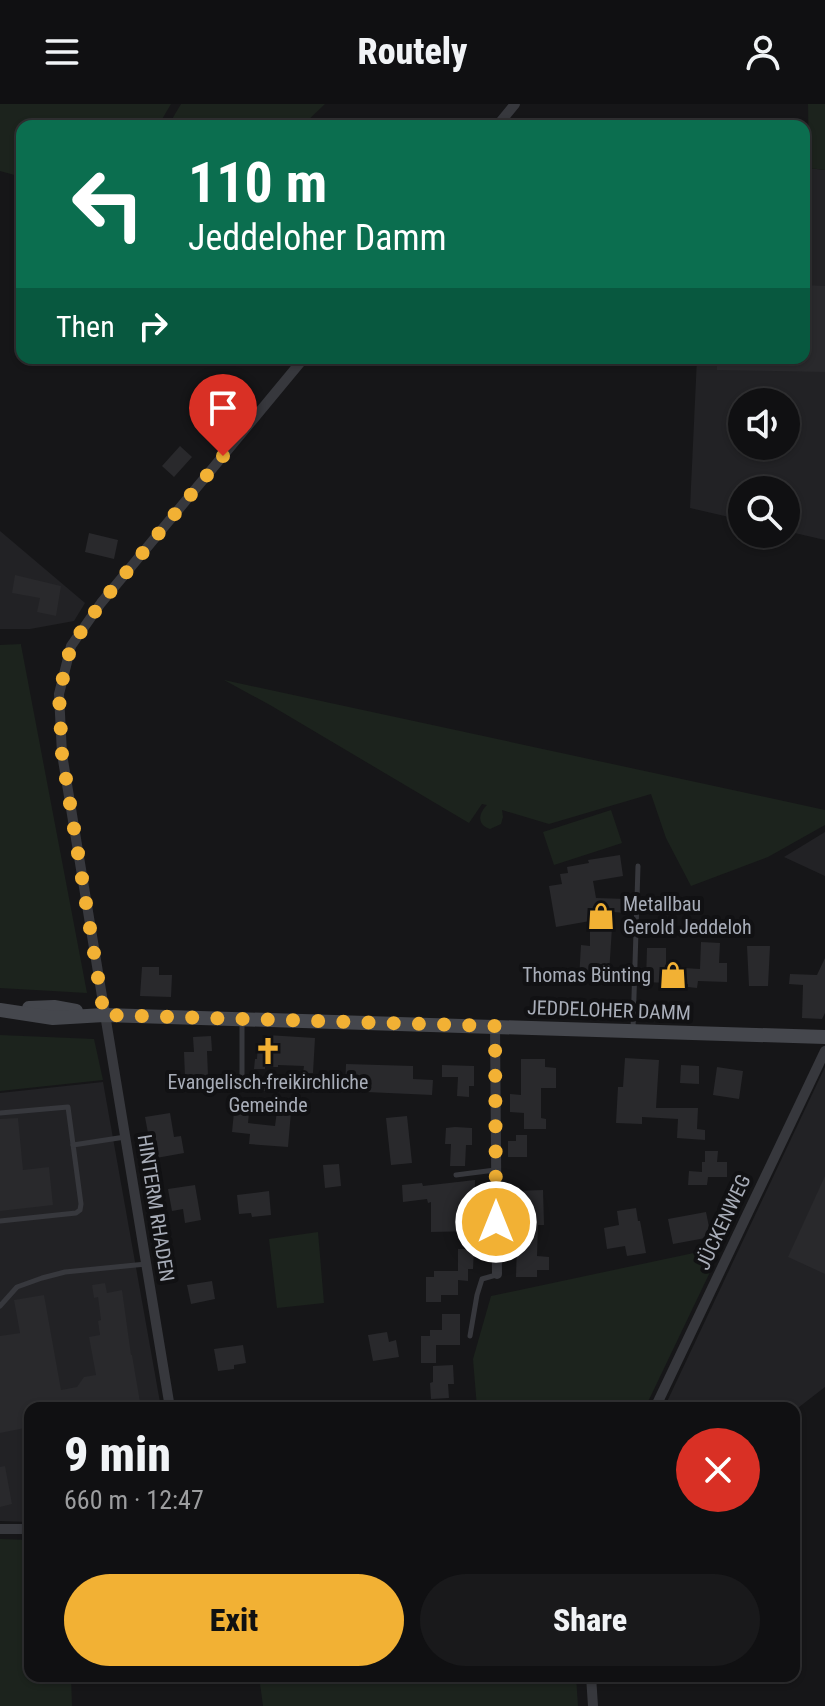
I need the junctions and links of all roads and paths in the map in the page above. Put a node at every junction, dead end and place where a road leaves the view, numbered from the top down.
1 (515, 104) edge
2 (502, 120) edge
3 (299, 364) edge
4 (638, 866) dead end
5 (0, 1010) edge
6 (104, 1015) junction
7 (242, 1019) junction
8 (495, 1026) junction
9 (633, 1030) junction
10 (825, 1037) edge
11 (825, 1051) edge
12 (282, 1089) dead end
13 (0, 1113) edge
14 (126, 1137) junction
15 (73, 1145) junction
16 (496, 1170) junction
17 (456, 1175) dead end
18 (0, 1221) edge
19 (147, 1264) junction
20 (497, 1274) joint
21 (0, 1306) edge
22 (470, 1336) dead end
23 (169, 1402) edge
24 (658, 1402) edge
25 (0, 1529) edge
26 (24, 1529) edge
27 (591, 1682) edge
28 (593, 1706) edge

1 - 2 street
3 - 6 street, HINTERM RHADEN
4 - 9 lane
5 - 6 main road, JEDDELOHER DAMM
6 - 7 main road, JEDDELOHER DAMM
6 - 14 street, HINTERM RHADEN
7 - 8 main road, JEDDELOHER DAMM
7 - 12 lane
8 - 9 main road, JEDDELOHER DAMM
8 - 16 street
9 - 10 main road, JEDDELOHER DAMM
11 - 24 street, JÜCKENWEG
13 - 15 lane
14 - 15 lane
14 - 19 street, HINTERM RHADEN
15 - 18 lane
16 - 17 lane
16 - 20 street
19 - 21 lane
19 - 23 street, HINTERM RHADEN
20 - 22 lane
25 - 26 street
27 - 28 street

